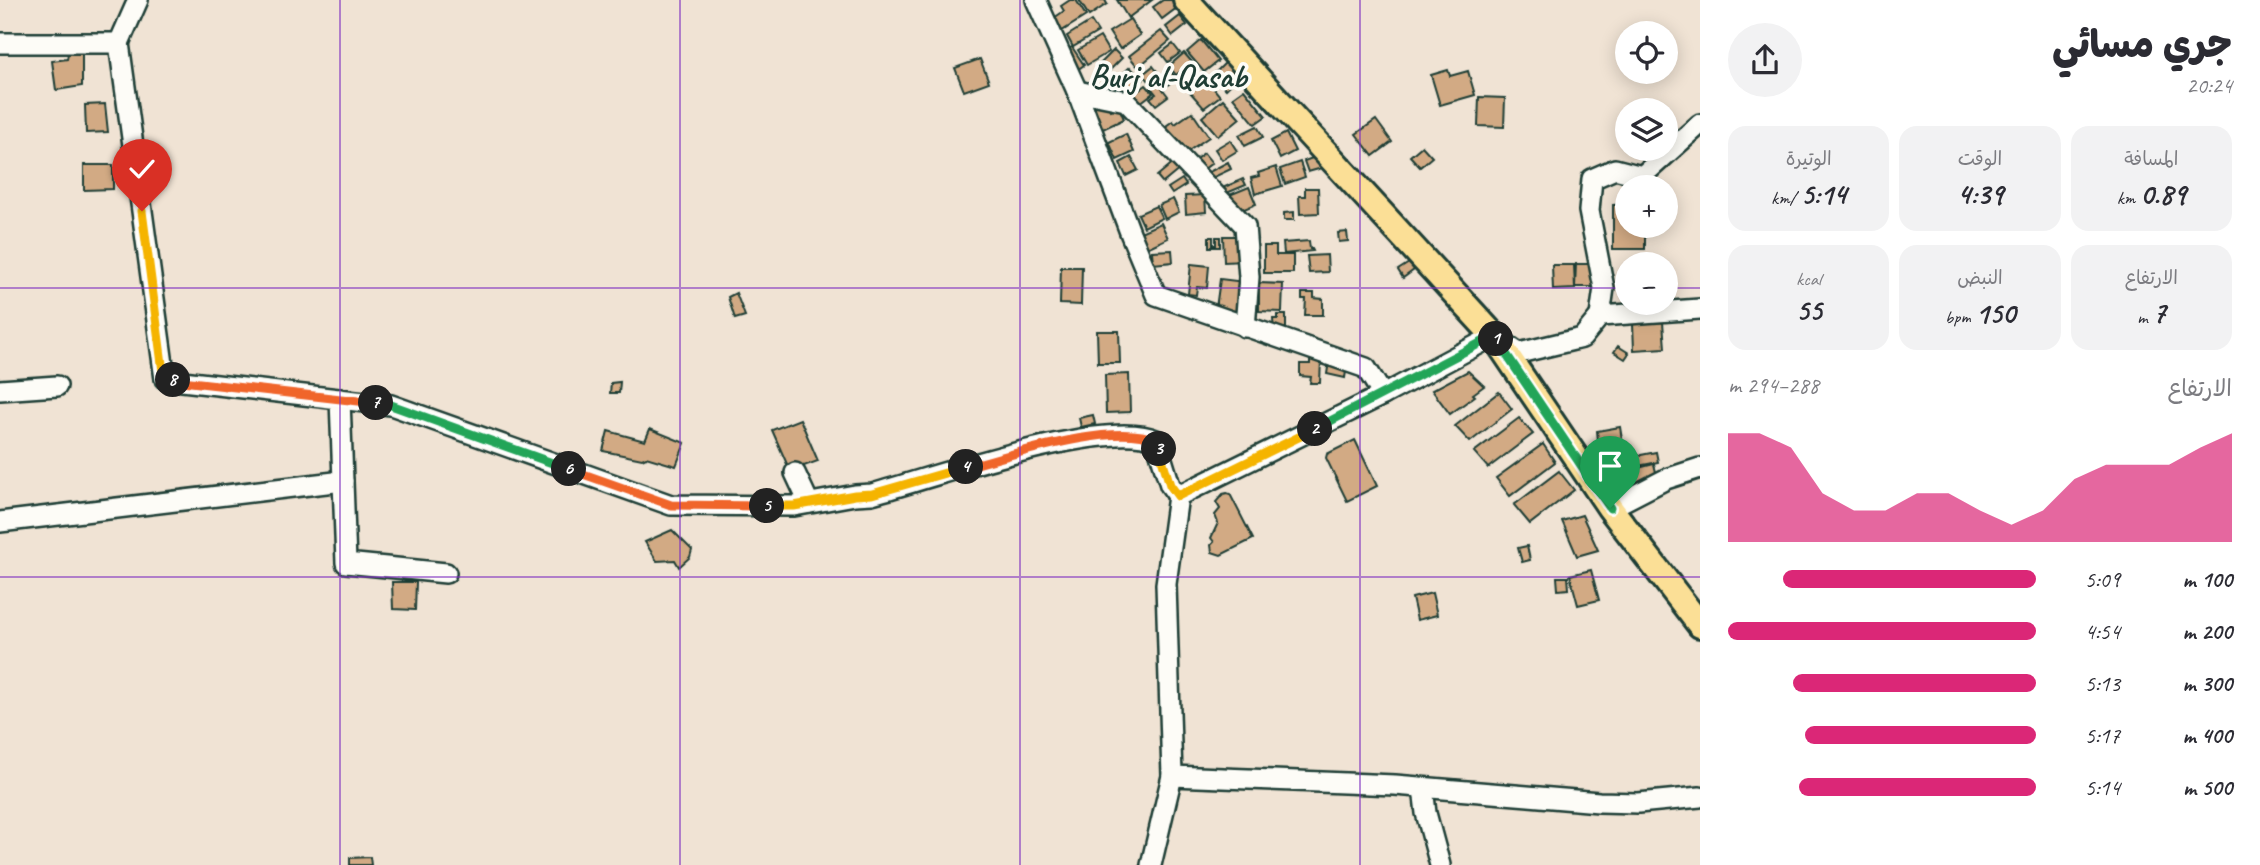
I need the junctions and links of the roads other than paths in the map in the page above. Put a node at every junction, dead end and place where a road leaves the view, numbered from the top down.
1 (138, 0) edge
2 (1036, 0) edge
3 (1186, 0) edge
4 (0, 43) edge
5 (119, 43) junction
6 (1077, 91) junction
7 (1700, 124) edge
8 (1700, 309) edge
9 (1600, 316) junction
10 (1245, 327) junction
11 (1494, 336) junction
12 (57, 386) dead end
13 (0, 390) edge
14 (1383, 395) junction
15 (340, 399) junction
16 (1700, 468) edge
17 (795, 473) dead end
18 (343, 481) junction
19 (1178, 496) junction
20 (809, 503) junction
21 (1610, 508) junction
22 (0, 522) edge
23 (446, 573) dead end
24 (1700, 625) edge
25 (1172, 776) junction
26 (1423, 788) junction
27 (1700, 797) edge
28 (1151, 865) edge
29 (1440, 865) edge

1 - 5 street
2 - 6 street
3 - 11 main road
4 - 5 street
5 - 15 street
6 - 10 street
6 - 10 street
7 - 9 street
8 - 9 street
9 - 11 street
10 - 14 street
11 - 14 street
11 - 21 main road
12 - 13 street
14 - 19 street
15 - 18 street
15 - 20 street
16 - 21 street
17 - 20 street
18 - 22 street
18 - 23 street
19 - 20 street
19 - 25 street
21 - 24 main road
25 - 26 street
25 - 28 street
26 - 27 street
26 - 29 street

